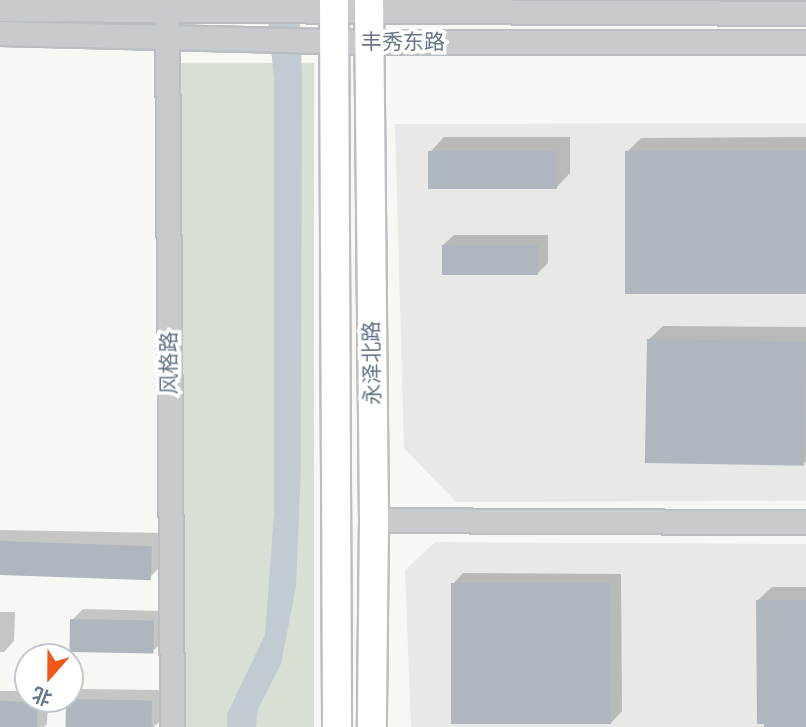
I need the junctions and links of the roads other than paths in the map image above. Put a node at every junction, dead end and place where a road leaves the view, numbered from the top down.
1 (166, 5) edge
2 (369, 6) edge
3 (326, 7) edge
4 (0, 9) edge
5 (806, 13) edge
6 (0, 33) edge
7 (167, 37) junction
8 (322, 40) junction
9 (368, 42) junction
10 (806, 42) edge
11 (374, 520) junction
12 (806, 522) edge
13 (172, 727) edge
14 (337, 727) edge
15 (372, 727) edge

1 - 3 street, 丰秀东路
1 - 4 street, 丰秀东路
1 - 7 street, 风格路
2 - 3 street, 丰秀东路
2 - 5 street, 丰秀东路
2 - 9 main road, 永泽北路
3 - 8 main road, 永泽北路
6 - 7 street, 丰秀东路
7 - 8 street, 丰秀东路
7 - 13 street, 风格路
8 - 9 street, 丰秀东路
8 - 14 main road, 永泽北路
9 - 10 street, 丰秀东路
9 - 11 main road, 永泽北路
11 - 12 street
11 - 15 main road, 永泽北路

